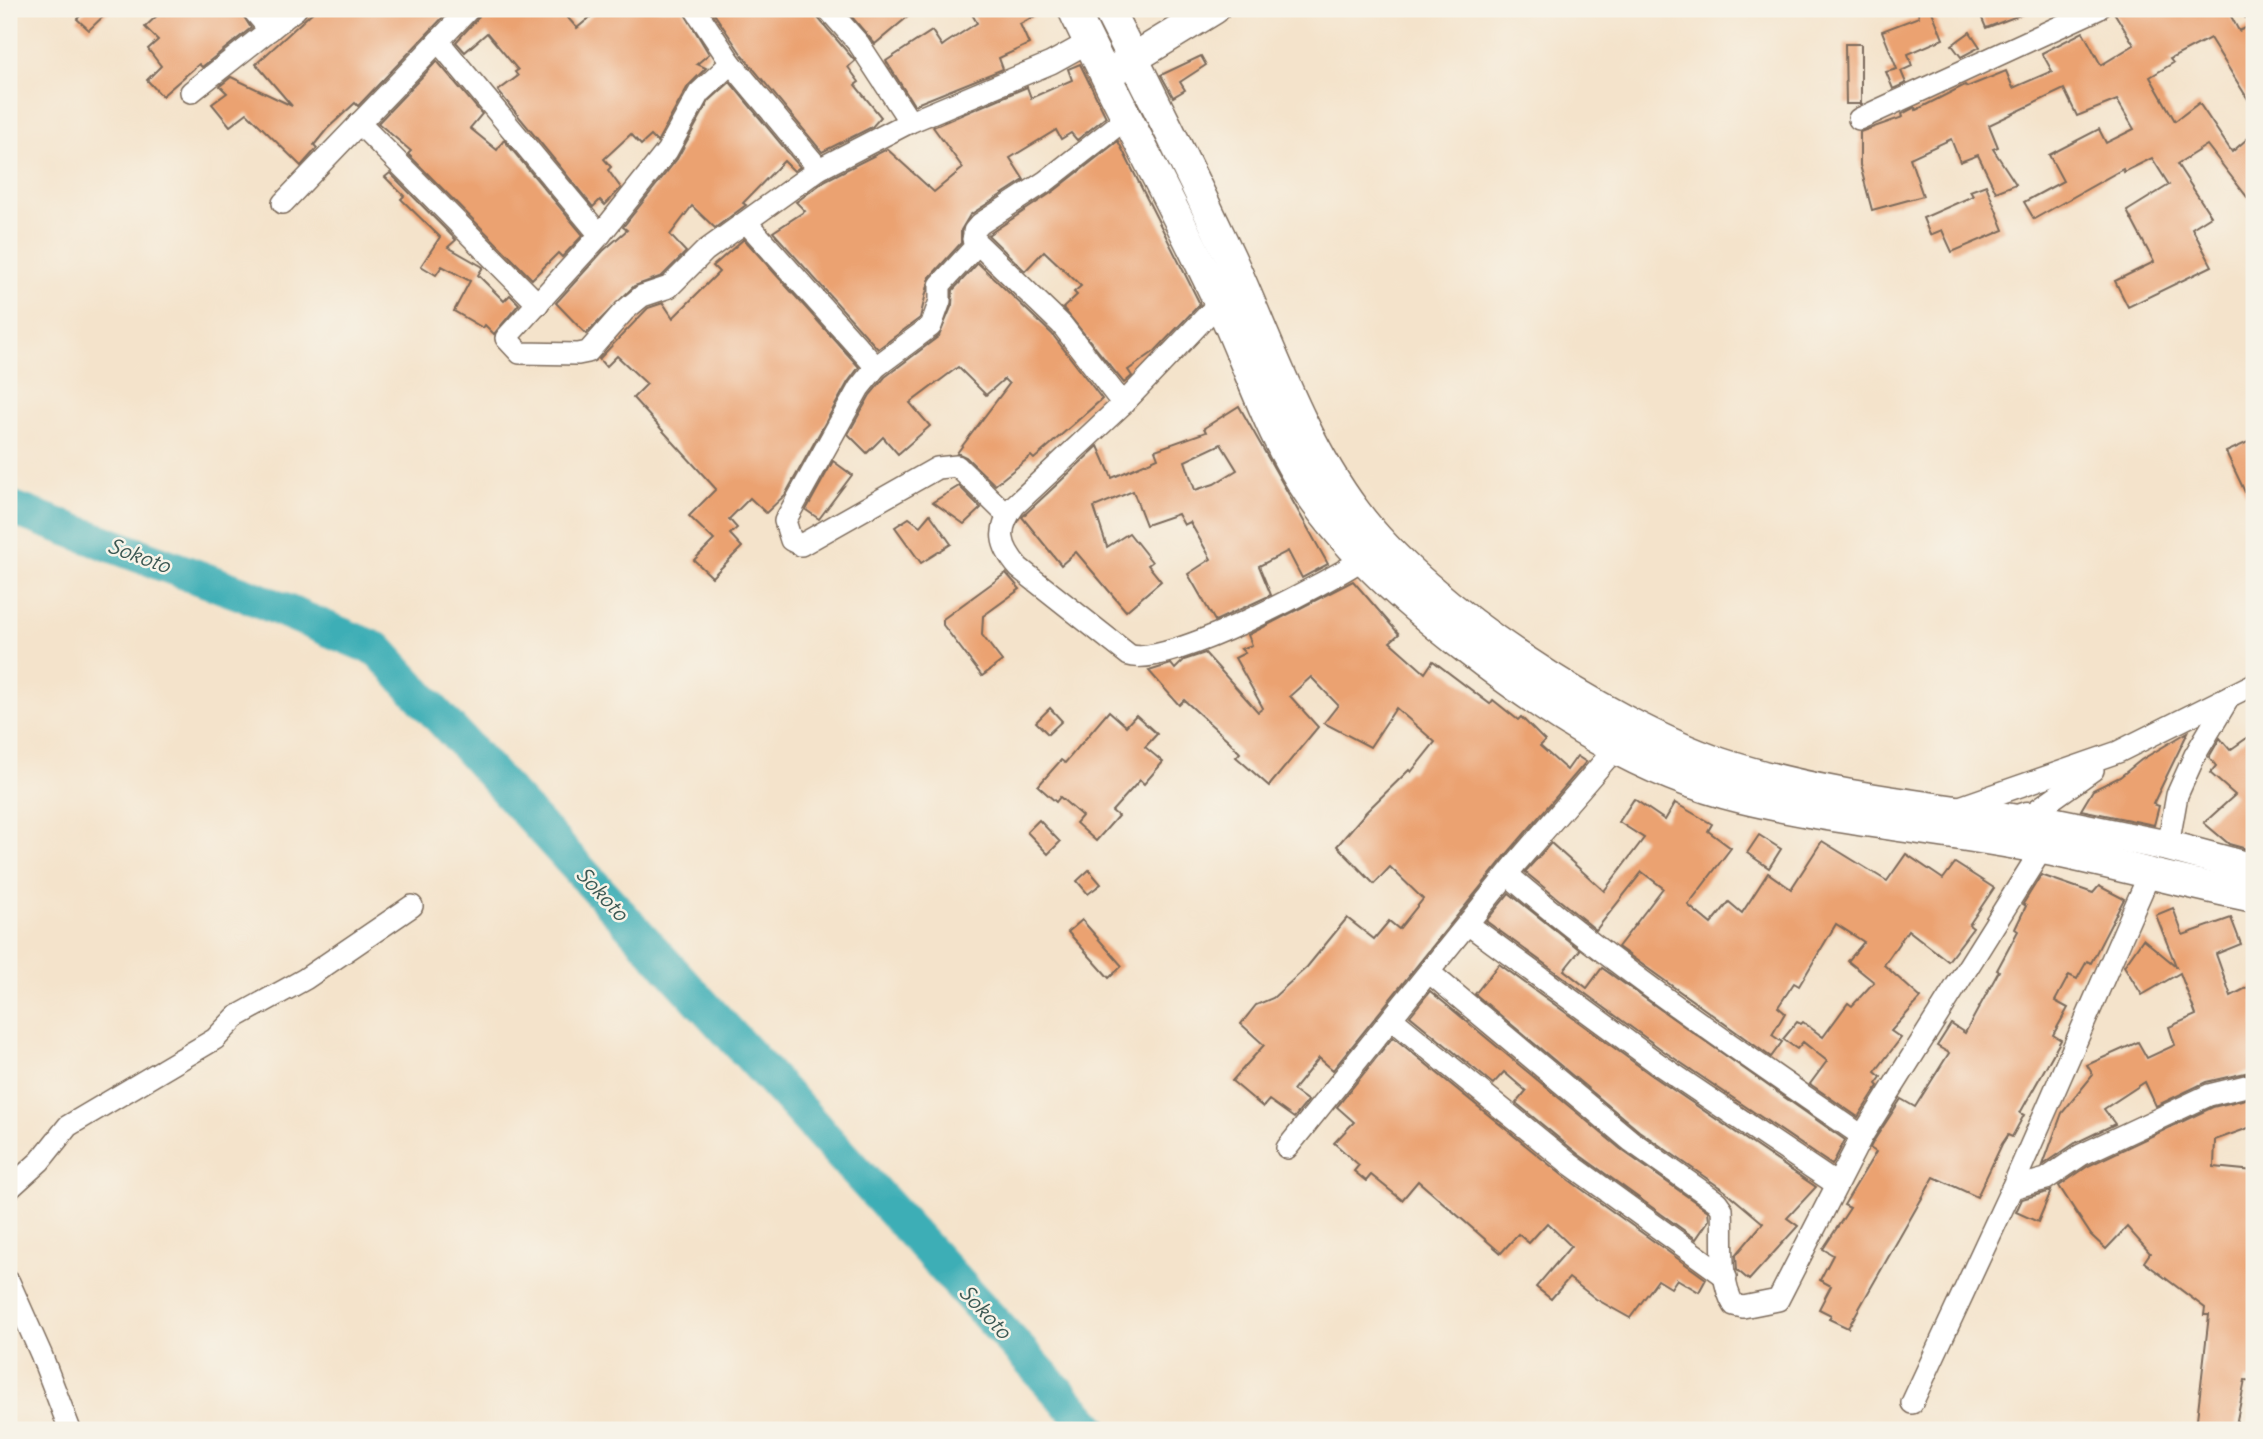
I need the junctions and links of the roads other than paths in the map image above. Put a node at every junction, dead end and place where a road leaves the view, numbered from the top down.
1 (253, 9) edge
2 (296, 9) edge
3 (469, 9) edge
4 (695, 9) edge
5 (828, 9) edge
6 (1073, 9) edge
7 (1108, 9) edge
8 (1214, 9) edge
9 (2098, 9) edge
10 (270, 30) junction
11 (438, 41) junction
12 (1088, 41) junction
13 (1134, 60) junction
14 (731, 64) junction
15 (1107, 74) junction
16 (191, 93) dead end
17 (1128, 117) junction
18 (1859, 119) dead end
19 (910, 122) junction
20 (359, 123) junction
21 (819, 169) junction
22 (284, 203) dead end
23 (746, 222) junction
24 (600, 235) junction
25 (973, 239) junction
26 (1220, 303) junction
27 (538, 304) junction
28 (876, 367) junction
29 (1123, 404) junction
30 (1007, 515) junction
31 (1363, 559) junction
32 (2254, 684) edge
33 (2230, 696) junction
34 (1615, 749) junction
35 (2118, 752) junction
36 (1952, 810) junction
37 (2027, 817) junction
38 (2168, 846) junction
39 (2042, 849) junction
40 (2254, 869) edge
41 (1507, 875) junction
42 (2149, 875) junction
43 (2254, 897) edge
44 (412, 906) dead end
45 (1469, 925) junction
46 (1430, 973) junction
47 (1392, 1019) junction
48 (2254, 1084) edge
49 (1862, 1136) junction
50 (1287, 1148) dead end
51 (1836, 1184) junction
52 (2012, 1188) junction
53 (9, 1189) edge
54 (1726, 1277) junction
55 (9, 1282) edge
56 (1912, 1403) dead end
57 (70, 1430) edge

1 - 10 street
2 - 10 street
3 - 11 street
4 - 14 street
5 - 19 street
6 - 12 street
7 - 13 street
8 - 13 street
9 - 18 street
10 - 16 street
11 - 20 street
11 - 24 street
12 - 15 street
12 - 19 street
13 - 15 street
13 - 36 street
14 - 21 street
14 - 24 street
15 - 17 street
17 - 25 street
17 - 26 street
19 - 21 street
20 - 22 street
20 - 27 street
21 - 23 street
23 - 27 street
23 - 28 street
24 - 27 street
25 - 28 street
25 - 29 street
26 - 29 street
26 - 31 street
28 - 30 street
29 - 30 street
30 - 31 street
31 - 34 street
32 - 33 street
33 - 35 street
33 - 38 street
34 - 39 street
34 - 41 street
35 - 36 street
35 - 37 street
36 - 37 street
37 - 38 street
38 - 40 street
39 - 42 street
39 - 49 street
41 - 45 street
41 - 49 street
42 - 43 street
42 - 52 street
44 - 53 street
45 - 46 street
45 - 51 street
46 - 47 street
46 - 54 street
47 - 50 street
47 - 54 street
48 - 52 street
49 - 51 street
51 - 54 street
52 - 56 street
55 - 57 street

